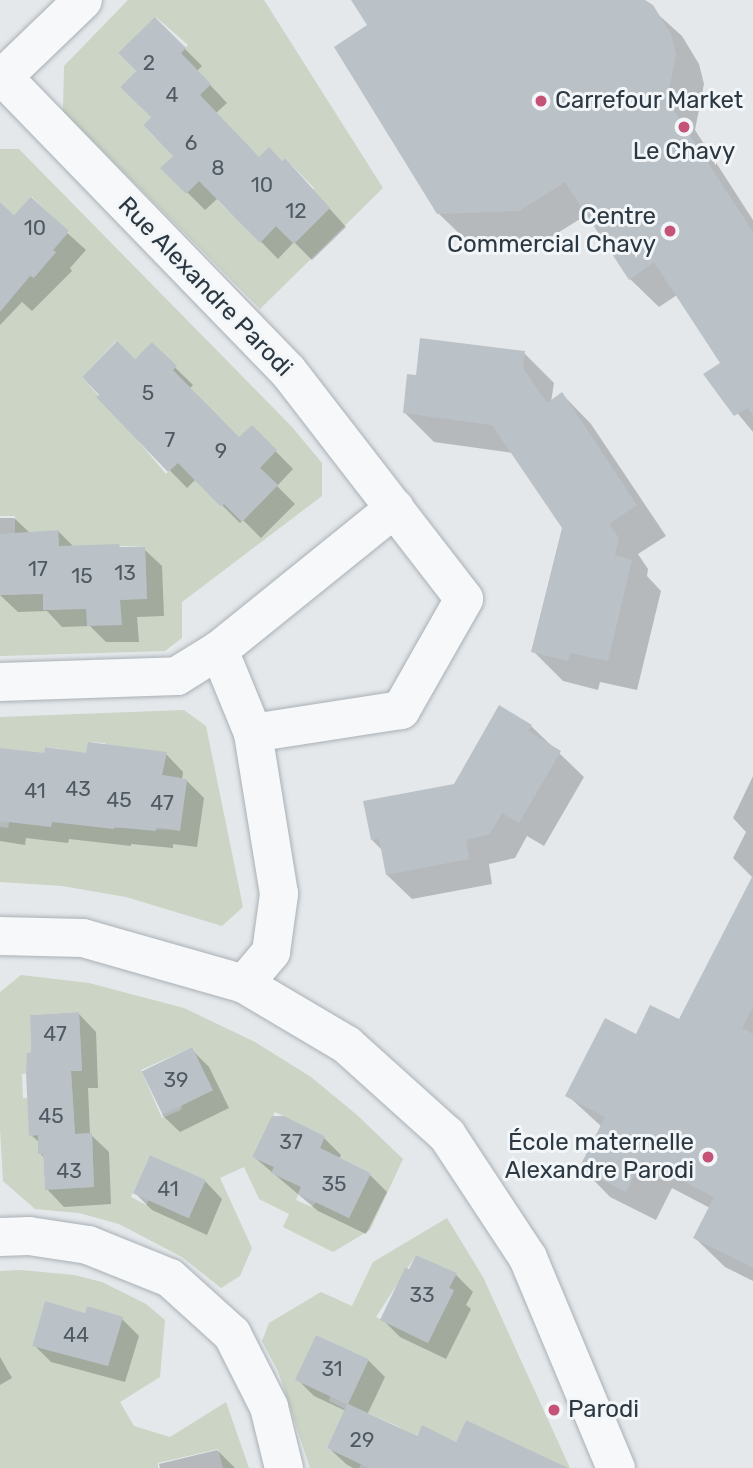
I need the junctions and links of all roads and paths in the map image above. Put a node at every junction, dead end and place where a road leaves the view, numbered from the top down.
1 (83, 0) edge
2 (1, 78) edge
3 (395, 508) junction
4 (219, 650) junction
5 (0, 682) edge
6 (253, 733) junction
7 (0, 936) edge
8 (244, 984) junction
9 (0, 1237) edge
10 (284, 1468) edge
11 (616, 1468) edge

1 - 2 street
2 - 3 street, Rue Alexandre Parodi
3 - 4 street
3 - 6 street, Rue Alexandre Parodi
4 - 5 street
4 - 6 street
6 - 8 street
7 - 8 street
8 - 11 street
9 - 10 street

